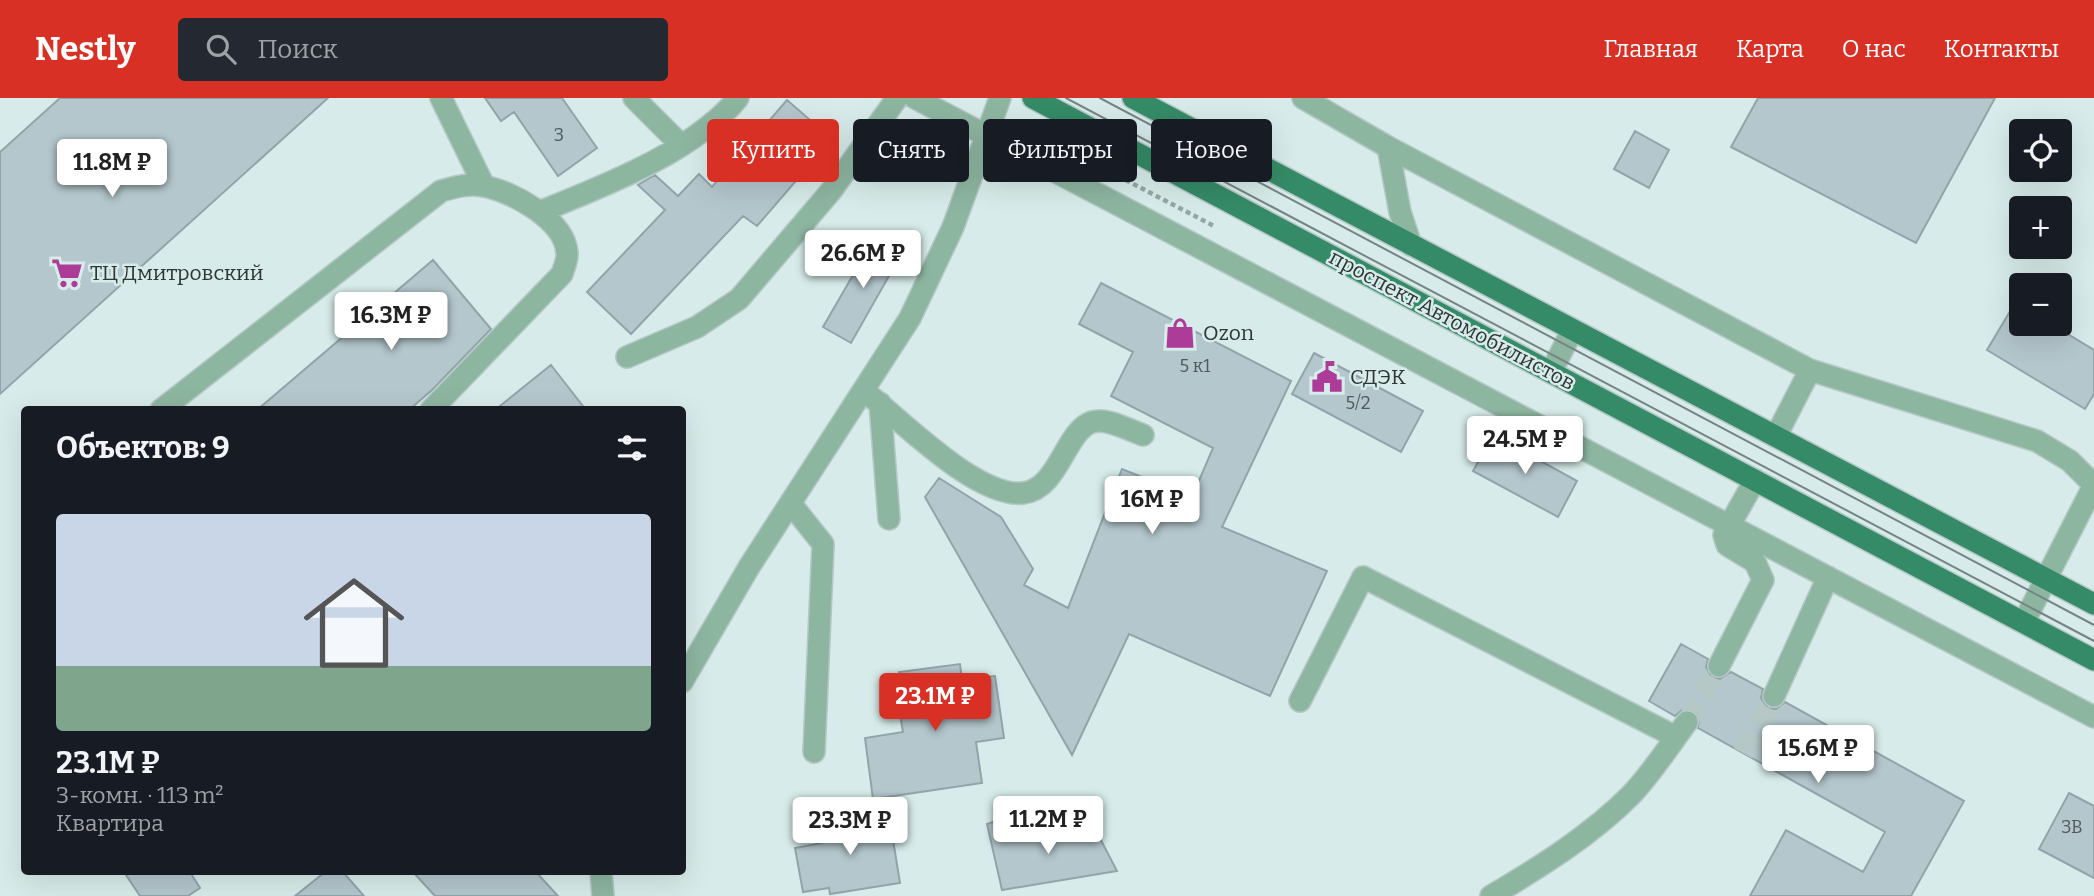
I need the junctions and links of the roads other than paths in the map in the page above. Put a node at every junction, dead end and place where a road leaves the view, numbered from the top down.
1 (441, 98) edge
2 (634, 98) edge
3 (738, 98) edge
4 (897, 98) edge
5 (915, 98) edge
6 (1000, 98) edge
7 (1033, 98) edge
8 (1133, 98) edge
9 (1303, 98) edge
10 (991, 119) edge
11 (983, 132) edge
12 (983, 139) edge
13 (680, 144) junction
14 (1388, 147) junction
15 (1078, 182) edge
16 (484, 186) junction
17 (542, 211) junction
18 (1410, 245) junction
19 (1572, 331) junction
20 (627, 357) dead end
21 (1810, 370) junction
22 (1551, 372) junction
23 (872, 397) junction
24 (167, 406) edge
25 (435, 406) edge
26 (1143, 435) dead end
27 (1776, 436) junction
28 (1755, 480) junction
29 (2094, 485) edge
30 (791, 505) junction
31 (888, 519) dead end
32 (1729, 525) junction
33 (1828, 577) junction
34 (2048, 579) junction
35 (2094, 604) edge
36 (2024, 622) junction
37 (2094, 660) edge
38 (1719, 666) tunnel mouth
39 (686, 675) edge
40 (1774, 696) tunnel mouth
41 (1300, 701) dead end
42 (2094, 717) edge
43 (814, 752) dead end
44 (600, 875) edge
45 (603, 896) edge
46 (1491, 896) edge

1 - 16 street
2 - 13 street
3 - 13 street
4 - 20 street
5 - 11 street
6 - 10 street
7 - 22 main road, проспект Автомобилистов
8 - 18 main road
9 - 14 street
12 - 23 street
13 - 17 street
14 - 18 street
14 - 21 street
15 - 32 street
16 - 17 street
16 - 24 street
17 - 25 street
18 - 19 main road
19 - 22 street
19 - 27 main road
21 - 27 street
21 - 29 street
22 - 28 main road, проспект Автомобилистов
23 - 26 street
23 - 30 street
23 - 31 street
27 - 34 main road
28 - 32 street
28 - 36 main road, проспект Автомобилистов
29 - 34 street
30 - 39 street
30 - 43 street
32 - 33 street
32 - 38 street
33 - 40 street
33 - 42 street
34 - 35 main road
34 - 36 street
36 - 37 main road, проспект Автомобилистов
41 - 46 street
44 - 45 street

